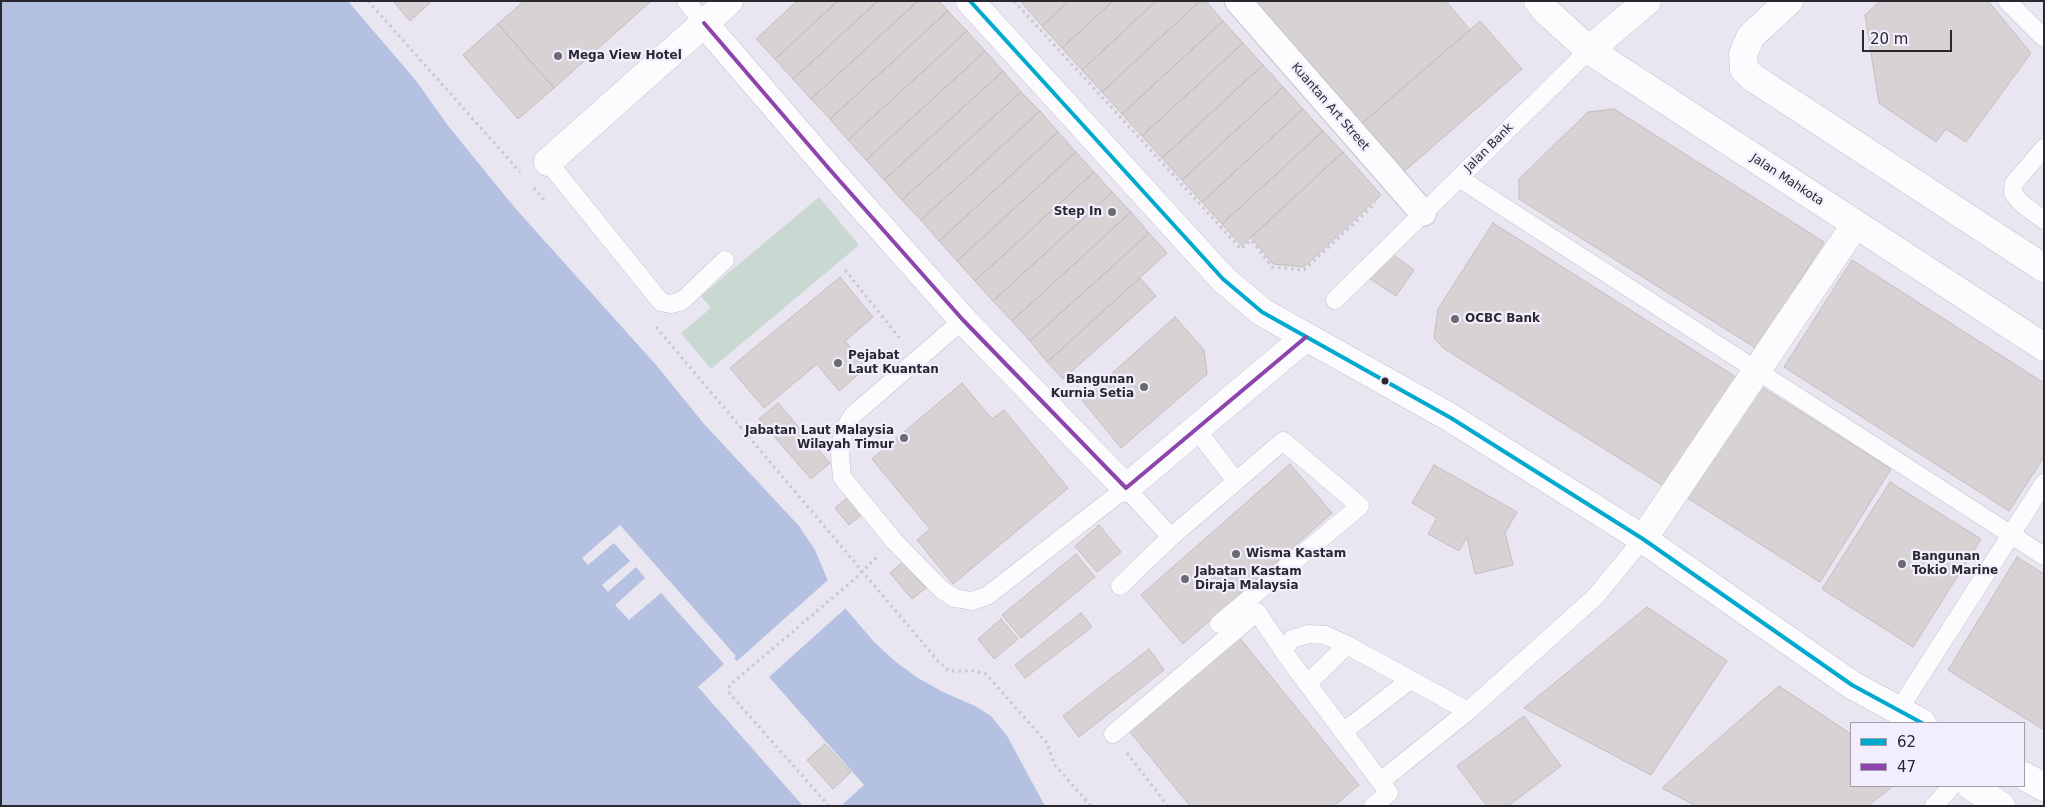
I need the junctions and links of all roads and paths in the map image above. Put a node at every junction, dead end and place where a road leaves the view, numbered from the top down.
1 (368, 1) edge
2 (686, 1) edge
3 (729, 1) edge
4 (970, 1) edge
5 (1014, 1) edge
6 (1238, 1) edge
7 (1538, 1) edge
8 (1647, 1) edge
9 (1789, 1) edge
10 (2007, 1) edge
11 (704, 23) junction
12 (2044, 38) edge
13 (1589, 50) junction
14 (2044, 148) edge
15 (548, 162) joint
16 (1459, 178) junction
17 (526, 179) dead end
18 (1397, 183) junction
19 (532, 186) dead end
20 (545, 201) dead end
21 (1424, 213) junction
22 (2044, 220) edge
23 (1855, 225) junction
24 (725, 260) dead end
25 (2043, 265) edge
26 (844, 270) dead end
27 (1335, 300) dead end
28 (963, 320) junction
29 (655, 326) dead end
30 (1306, 337) junction
31 (2044, 347) edge
32 (917, 359) junction
33 (1757, 370) junction
34 (1196, 428) junction
35 (1236, 481) junction
36 (2044, 483) edge
37 (1126, 488) junction
38 (2010, 535) junction
39 (1171, 537) junction
40 (1643, 539) junction
41 (894, 541) junction
42 (2044, 556) edge
43 (863, 571) junction
44 (1120, 586) dead end
45 (1219, 624) dead end
46 (1347, 645) junction
47 (1286, 655) junction
48 (1410, 680) junction
49 (1307, 684) junction
50 (1468, 711) junction
51 (1897, 717) edge
52 (1918, 722) edge
53 (1343, 732) junction
54 (1113, 734) joint
55 (2025, 777) edge
56 (1381, 781) junction
57 (1951, 787) edge
58 (1972, 787) edge
59 (2044, 787) edge
60 (829, 806) edge
61 (1091, 806) edge
62 (1168, 806) edge
63 (1373, 806) edge
64 (1934, 806) edge
65 (2001, 806) edge

1 - 17 path
2 - 11 lane
3 - 11 main road
4 - 30 main road
5 - 18 path
6 - 18 street, Kuantan Art Street
7 - 13 main road, Jalan Mahkota
8 - 13 main road, Jalan Bank
9 - 25 main road
10 - 12 lane
11 - 15 main road
11 - 28 main road
13 - 16 lane, Jalan Bank
13 - 23 main road, Jalan Mahkota
14 - 22 lane
15 - 24 lane
16 - 21 lane, Jalan Bank
16 - 33 lane
18 - 21 street, Kuantan Art Street
19 - 20 path
21 - 27 lane, Jalan Bank
23 - 31 main road, Jalan Mahkota
23 - 33 main road
26 - 32 path
28 - 32 lane
28 - 37 main road
29 - 43 path
30 - 34 main road
30 - 40 main road
32 - 41 lane
33 - 38 lane
33 - 40 main road
34 - 35 lane
34 - 37 main road
35 - 39 lane
35 - 45 lane
36 - 38 lane
37 - 39 lane
37 - 41 lane
38 - 42 lane
38 - 51 lane
39 - 44 lane
40 - 50 lane
40 - 51 main road
41 - 43 path
43 - 60 path
43 - 61 path
46 - 47 lane
46 - 48 lane
46 - 49 lane
47 - 49 lane
47 - 54 lane
48 - 50 lane
48 - 53 lane
49 - 53 lane
50 - 56 lane
51 - 52 main road
53 - 56 lane
54 - 62 path
55 - 59 main road
56 - 63 lane
57 - 64 lane
58 - 65 main road

